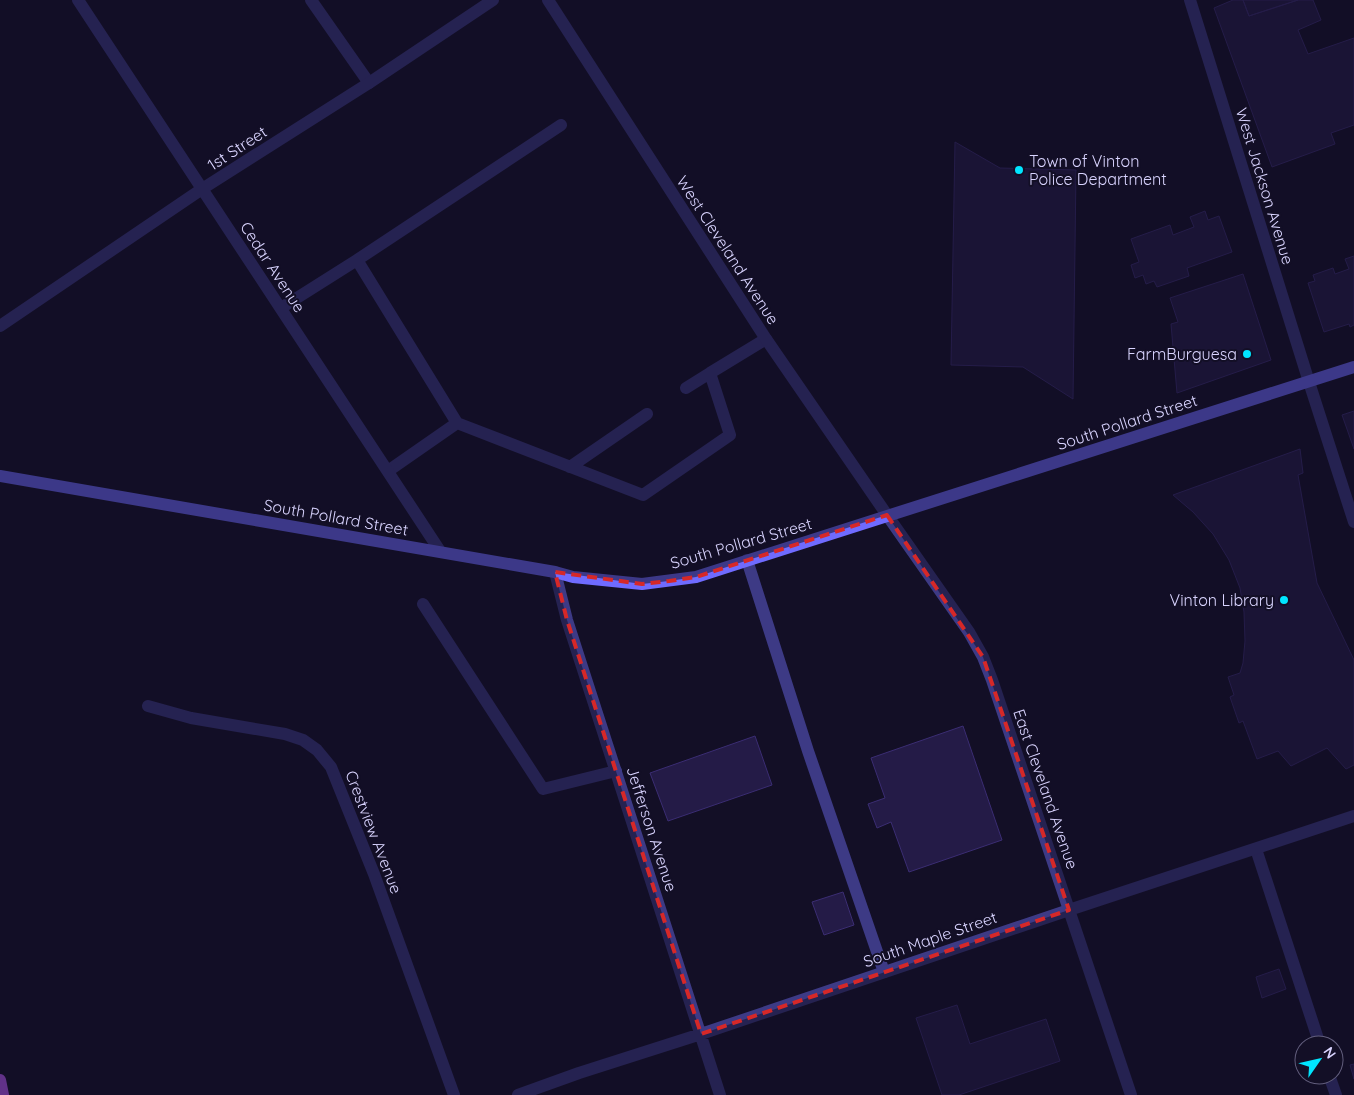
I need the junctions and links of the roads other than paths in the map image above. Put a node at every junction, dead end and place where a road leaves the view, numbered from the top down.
1 (78, 0) edge
2 (311, 0) edge
3 (493, 0) edge
4 (548, 0) edge
5 (1190, 0) edge
6 (369, 83) junction
7 (561, 125) dead end
8 (202, 189) junction
9 (357, 260) junction
10 (281, 308) junction
11 (0, 326) edge
12 (766, 339) junction
13 (1354, 367) edge
14 (710, 372) junction
15 (1309, 382) junction
16 (686, 388) dead end
17 (647, 414) dead end
18 (457, 423) junction
19 (570, 467) junction
20 (388, 471) junction
21 (0, 476) edge
22 (887, 515) junction
23 (1354, 522) edge
24 (440, 551) junction
25 (747, 560) junction
26 (555, 572) junction
27 (423, 604) dead end
28 (148, 706) dead end
29 (616, 771) junction
30 (1354, 816) edge
31 (1256, 849) junction
32 (1070, 910) junction
33 (884, 972) junction
34 (701, 1034) junction
35 (1317, 1035) edge
36 (0, 1080) edge
37 (3, 1095) edge
38 (454, 1095) edge
39 (518, 1095) edge
40 (720, 1095) edge
41 (1131, 1095) edge

1 - 8 street, Cedar Avenue
2 - 6 street
3 - 6 street, 1st Street
4 - 12 street, West Cleveland Avenue
5 - 15 street, West Jackson Avenue
6 - 8 street, 1st Street
7 - 9 street
8 - 10 street, Cedar Avenue
8 - 11 street, 1st Street
9 - 10 street
9 - 18 street
10 - 20 street, Cedar Avenue
12 - 14 street
12 - 22 street, West Cleveland Avenue
13 - 15 main road, South Pollard Street
14 - 16 street
14 - 19 street
15 - 22 main road, South Pollard Street
15 - 23 street, West Jackson Avenue
17 - 19 street
18 - 19 street
18 - 20 street
20 - 24 street, Cedar Avenue
21 - 24 main road, South Pollard Street
22 - 25 main road, South Pollard Street
22 - 32 street, East Cleveland Avenue
24 - 26 main road, South Pollard Street
25 - 26 main road, South Pollard Street
25 - 33 street
26 - 29 street, Jefferson Avenue
27 - 29 street
28 - 38 street, Crestview Avenue
29 - 34 street, Jefferson Avenue
30 - 31 street, South Maple Street
31 - 32 street, South Maple Street
31 - 35 street
32 - 33 street, South Maple Street
32 - 41 street, East Cleveland Avenue
33 - 34 street, South Maple Street
34 - 39 street, South Maple Street
34 - 40 street, Jefferson Avenue
36 - 37 main road

